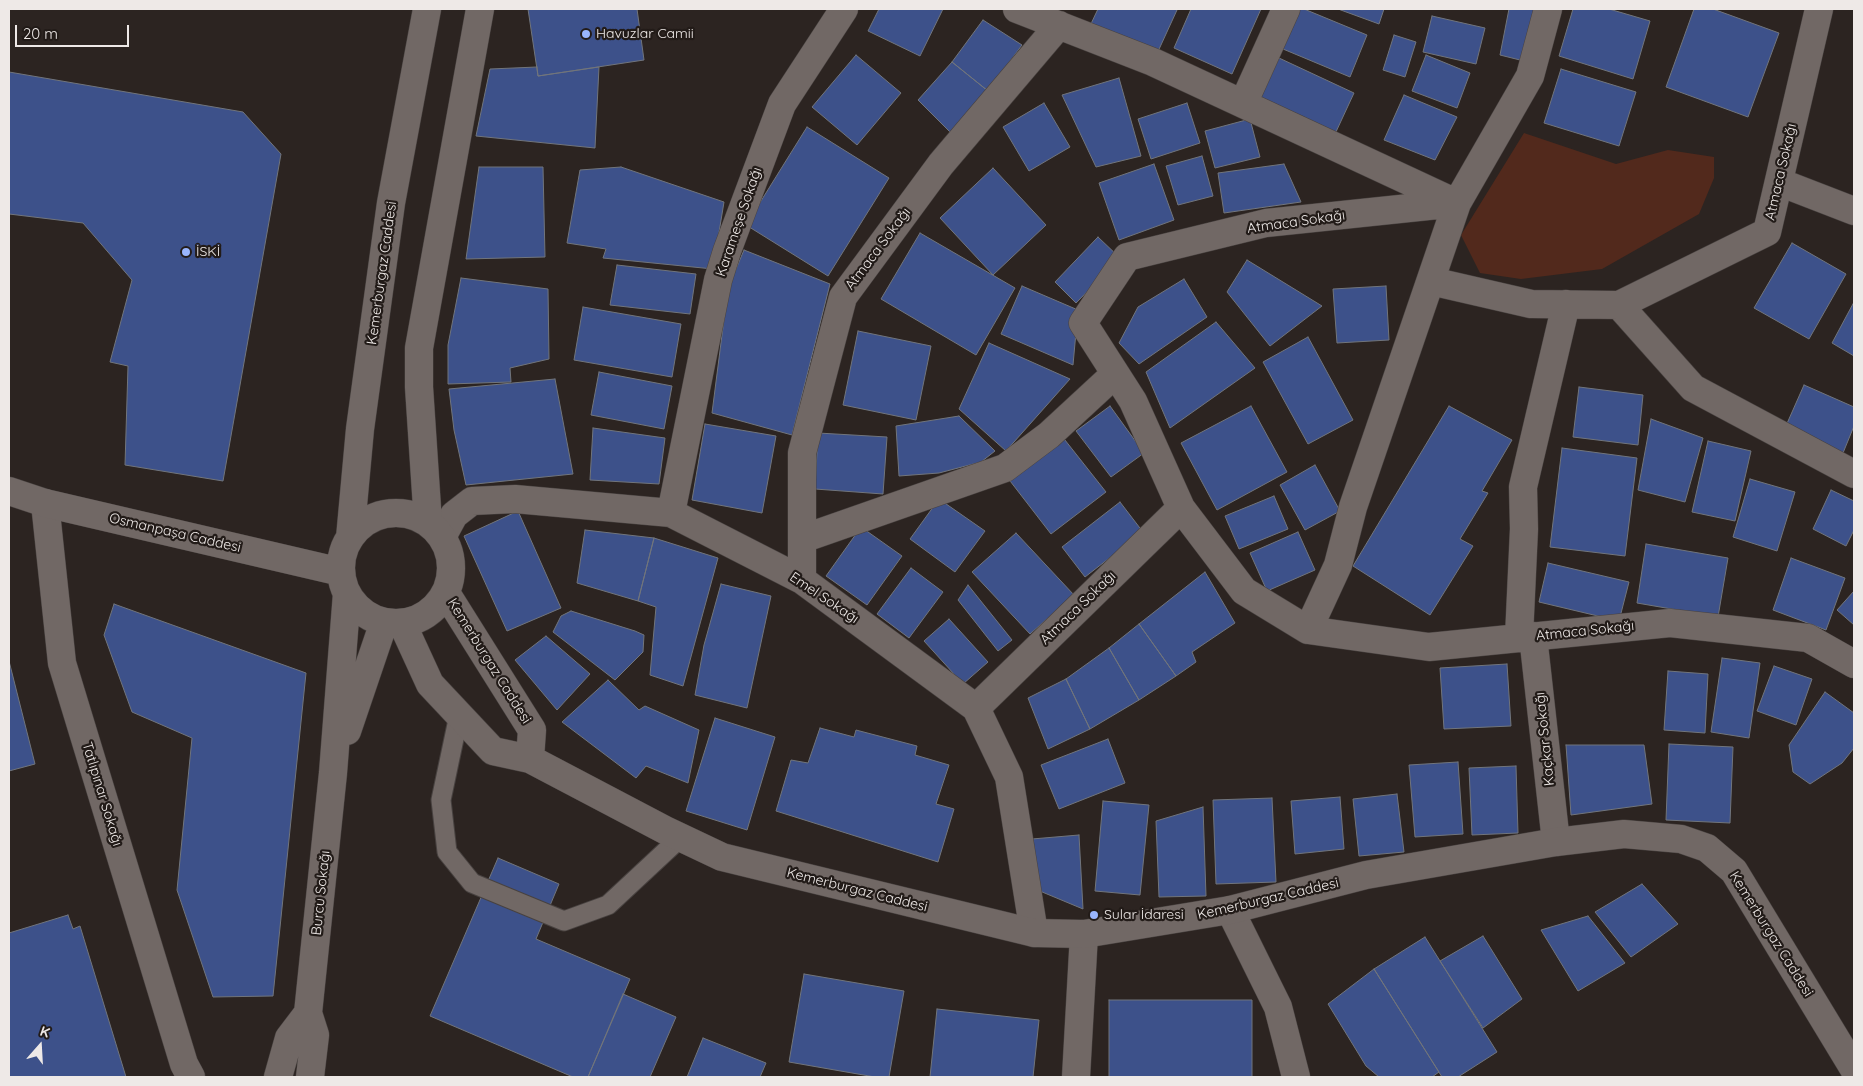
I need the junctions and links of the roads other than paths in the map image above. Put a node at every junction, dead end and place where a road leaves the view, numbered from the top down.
1 (427, 9) edge
2 (480, 9) edge
3 (844, 9) edge
4 (1017, 9) edge
5 (1286, 9) edge
6 (1548, 9) edge
7 (1819, 9) edge
8 (1050, 18) edge
9 (1243, 104) junction
10 (1779, 182) junction
11 (1457, 203) junction
12 (1854, 211) edge
13 (1430, 281) junction
14 (1566, 304) junction
15 (1619, 305) junction
16 (1115, 374) junction
17 (1854, 474) edge
18 (9, 491) edge
19 (45, 503) junction
20 (1181, 508) junction
21 (671, 513) junction
22 (435, 530) junction
23 (350, 538) junction
24 (802, 539) junction
25 (802, 580) junction
26 (344, 582) junction
27 (446, 593) junction
28 (393, 622) junction
29 (1308, 630) junction
30 (1526, 637) junction
31 (1854, 664) edge
32 (976, 708) junction
33 (459, 715) junction
34 (530, 759) junction
35 (333, 773) junction
36 (680, 838) junction
37 (1556, 842) junction
38 (1230, 910) junction
39 (1034, 933) junction
40 (1084, 934) junction
41 (308, 1013) junction
42 (1854, 1069) edge
43 (191, 1077) edge
44 (278, 1077) edge
45 (310, 1077) edge
46 (1076, 1077) edge
47 (1296, 1077) edge

1 - 23 street, Kemerburgaz Caddesi
2 - 22 street
3 - 21 street, Karameşe Sokağı
4 - 8 street
5 - 9 street
6 - 11 street
7 - 10 street, Atmaca Sokağı
8 - 9 street
8 - 24 street, Atmaca Sokağı
9 - 11 street
10 - 12 street
10 - 15 street, Atmaca Sokağı
11 - 13 street
11 - 16 street, Atmaca Sokağı
13 - 14 street, Atmaca Sokağı
13 - 29 street
14 - 15 street, Atmaca Sokağı
14 - 30 street, Kaçkar Sokağı
15 - 17 street
16 - 20 street, Atmaca Sokağı
16 - 24 street
18 - 19 street, Osmanpaşa Caddesi
19 - 26 street, Osmanpaşa Caddesi
19 - 43 street, Tatlıpınar Sokağı
20 - 29 street, Atmaca Sokağı
20 - 32 street, Atmaca Sokağı
21 - 22 street, Emel Sokağı
21 - 25 street, Emel Sokağı
22 - 23 street
22 - 27 street
23 - 26 street
24 - 25 street, Atmaca Sokağı
25 - 32 street, Emel Sokağı
26 - 28 street
26 - 35 street, Burcu Sokağı
27 - 28 street
27 - 34 street, Kemerburgaz Caddesi
28 - 33 street, Kemerburgaz Caddesi
28 - 35 street, Burcu Sokağı
29 - 30 street, Atmaca Sokağı
30 - 31 street, Atmaca Sokağı
30 - 37 street, Kaçkar Sokağı
32 - 39 street, Emel Sokağı
33 - 34 street, Kemerburgaz Caddesi
33 - 36 lane
34 - 36 street, Kemerburgaz Caddesi
35 - 41 street, Burcu Sokağı
36 - 39 street, Kemerburgaz Caddesi
37 - 38 street, Kemerburgaz Caddesi
37 - 42 street, Kemerburgaz Caddesi
38 - 40 street, Kemerburgaz Caddesi
38 - 47 street
39 - 40 street, Kemerburgaz Caddesi
40 - 46 street
41 - 44 street
41 - 45 street, Burcu Sokağı

